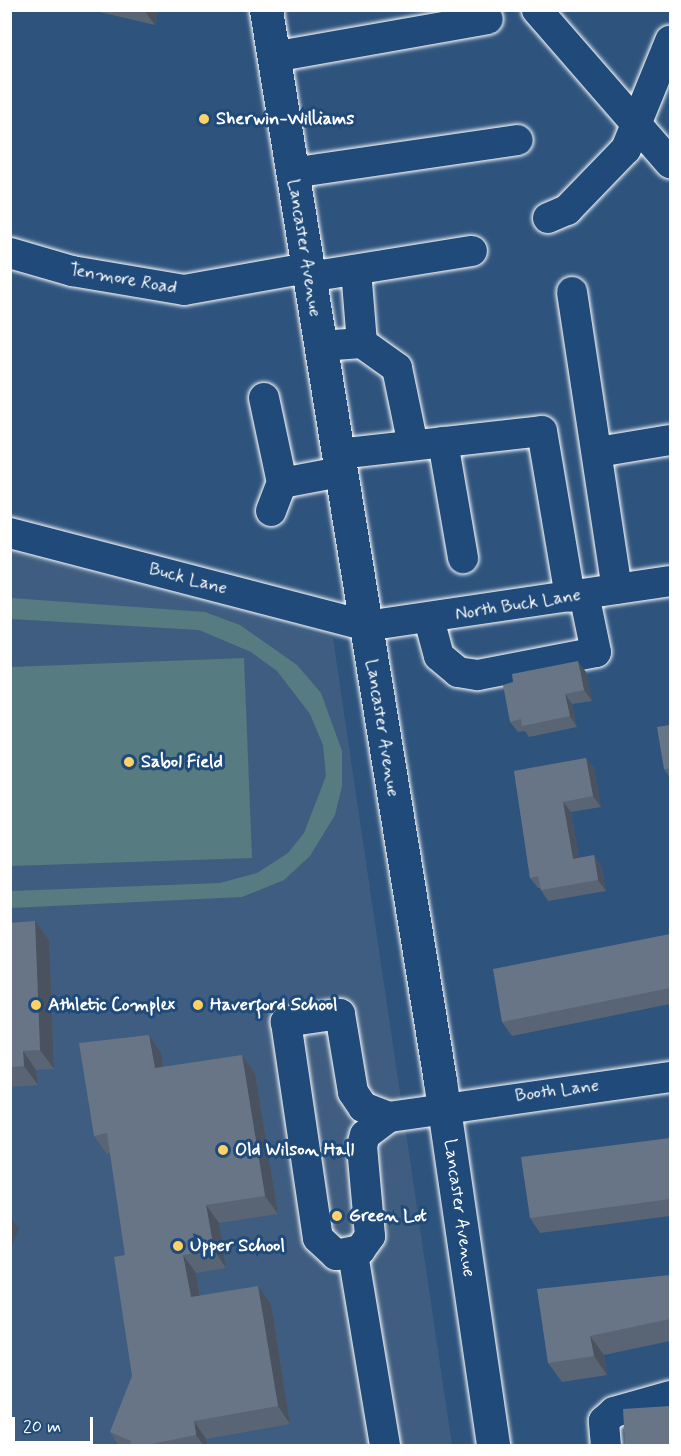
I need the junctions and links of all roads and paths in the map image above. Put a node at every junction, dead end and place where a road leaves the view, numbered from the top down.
1 (266, 10) edge
2 (537, 10) edge
3 (488, 19) dead end
4 (670, 41) edge
5 (273, 57) junction
6 (636, 122) junction
7 (518, 140) dead end
8 (670, 163) edge
9 (292, 173) junction
10 (548, 218) dead end
11 (472, 251) dead end
12 (10, 253) edge
13 (356, 270) junction
14 (308, 273) junction
15 (572, 292) dead end
16 (362, 343) junction
17 (320, 346) junction
18 (264, 398) dead end
19 (670, 440) edge
20 (443, 442) junction
21 (413, 445) junction
22 (598, 452) junction
23 (339, 463) junction
24 (282, 483) junction
25 (272, 511) dead end
26 (10, 533) edge
27 (464, 558) dead end
28 (670, 581) edge
29 (617, 589) junction
30 (577, 595) junction
31 (429, 619) junction
32 (366, 626) junction
33 (670, 1077) edge
34 (444, 1106) junction
35 (389, 1117) junction
36 (353, 1254) junction
37 (670, 1396) edge
38 (385, 1446) edge
39 (493, 1446) edge
40 (606, 1446) edge

1 - 5 highway, Lancaster Avenue
2 - 6 street
3 - 5 street
4 - 6 street
5 - 9 highway, Lancaster Avenue
6 - 8 street
6 - 10 street
7 - 9 street
9 - 14 highway, Lancaster Avenue
11 - 13 street, Tenmore Road
12 - 14 street, Tenmore Road
13 - 14 street, Tenmore Road
13 - 16 street
14 - 17 highway, Lancaster Avenue
15 - 22 street
16 - 17 street
16 - 21 street
17 - 23 highway, Lancaster Avenue
18 - 24 street
19 - 22 street
20 - 21 street
20 - 27 street
20 - 30 street
21 - 23 street
22 - 29 street
23 - 24 street
23 - 32 highway, Lancaster Avenue
24 - 25 street
26 - 32 street, Buck Lane
28 - 29 street, North Buck Lane
29 - 30 street, North Buck Lane
30 - 31 street, North Buck Lane
30 - 31 street
31 - 32 street, North Buck Lane
32 - 34 highway, Lancaster Avenue
33 - 34 street, Booth Lane
34 - 35 street, Booth Lane
34 - 39 highway, Lancaster Avenue
35 - 36 street
35 - 36 street
36 - 38 street
37 - 40 street

